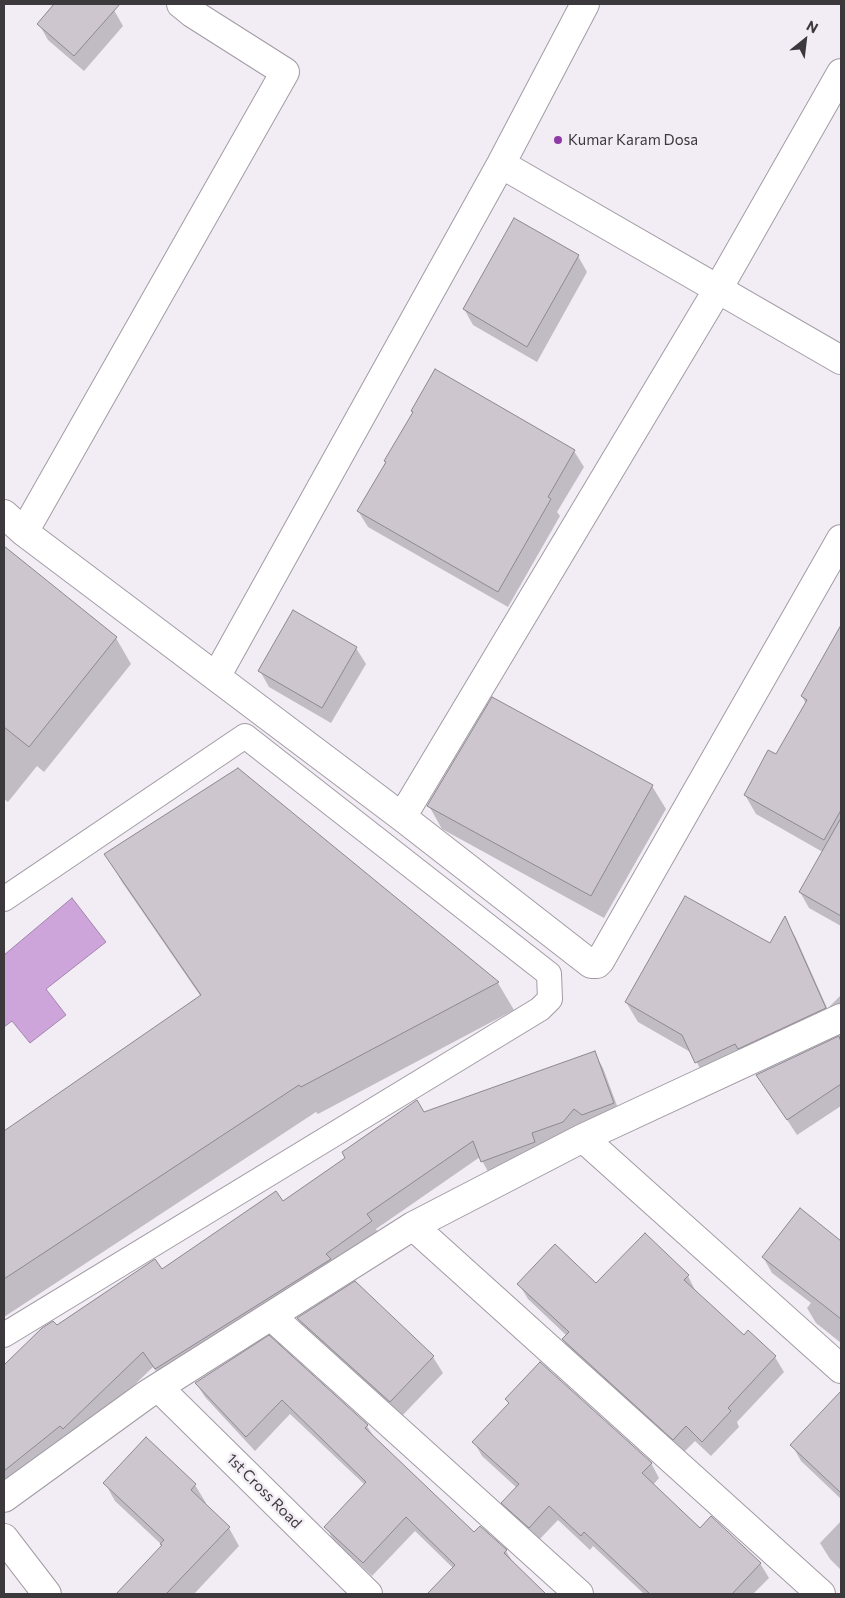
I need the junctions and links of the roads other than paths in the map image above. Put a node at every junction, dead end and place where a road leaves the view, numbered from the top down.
1 (585, 4) edge
2 (191, 7) edge
3 (841, 73) edge
4 (501, 164) junction
5 (718, 289) junction
6 (841, 360) edge
7 (4, 514) edge
8 (24, 532) junction
9 (841, 539) edge
10 (216, 677) junction
11 (402, 817) junction
12 (4, 899) edge
13 (841, 1018) edge
14 (583, 1138) junction
15 (413, 1226) junction
16 (271, 1316) junction
17 (4, 1335) edge
18 (841, 1369) edge
19 (159, 1388) junction
20 (4, 1498) edge
21 (4, 1538) edge
22 (47, 1594) edge
23 (368, 1594) edge
24 (579, 1594) edge
25 (822, 1594) edge

1 - 4 street
2 - 8 street
3 - 5 street
4 - 5 street
4 - 10 street
5 - 6 street
5 - 11 street
7 - 8 street
8 - 10 street
9 - 11 street
10 - 11 street
12 - 17 lane
13 - 14 street
14 - 15 street
14 - 18 street
15 - 16 street
15 - 25 street
16 - 19 street
16 - 24 street
19 - 20 street
19 - 23 street, 1st Cross Road
21 - 22 street

